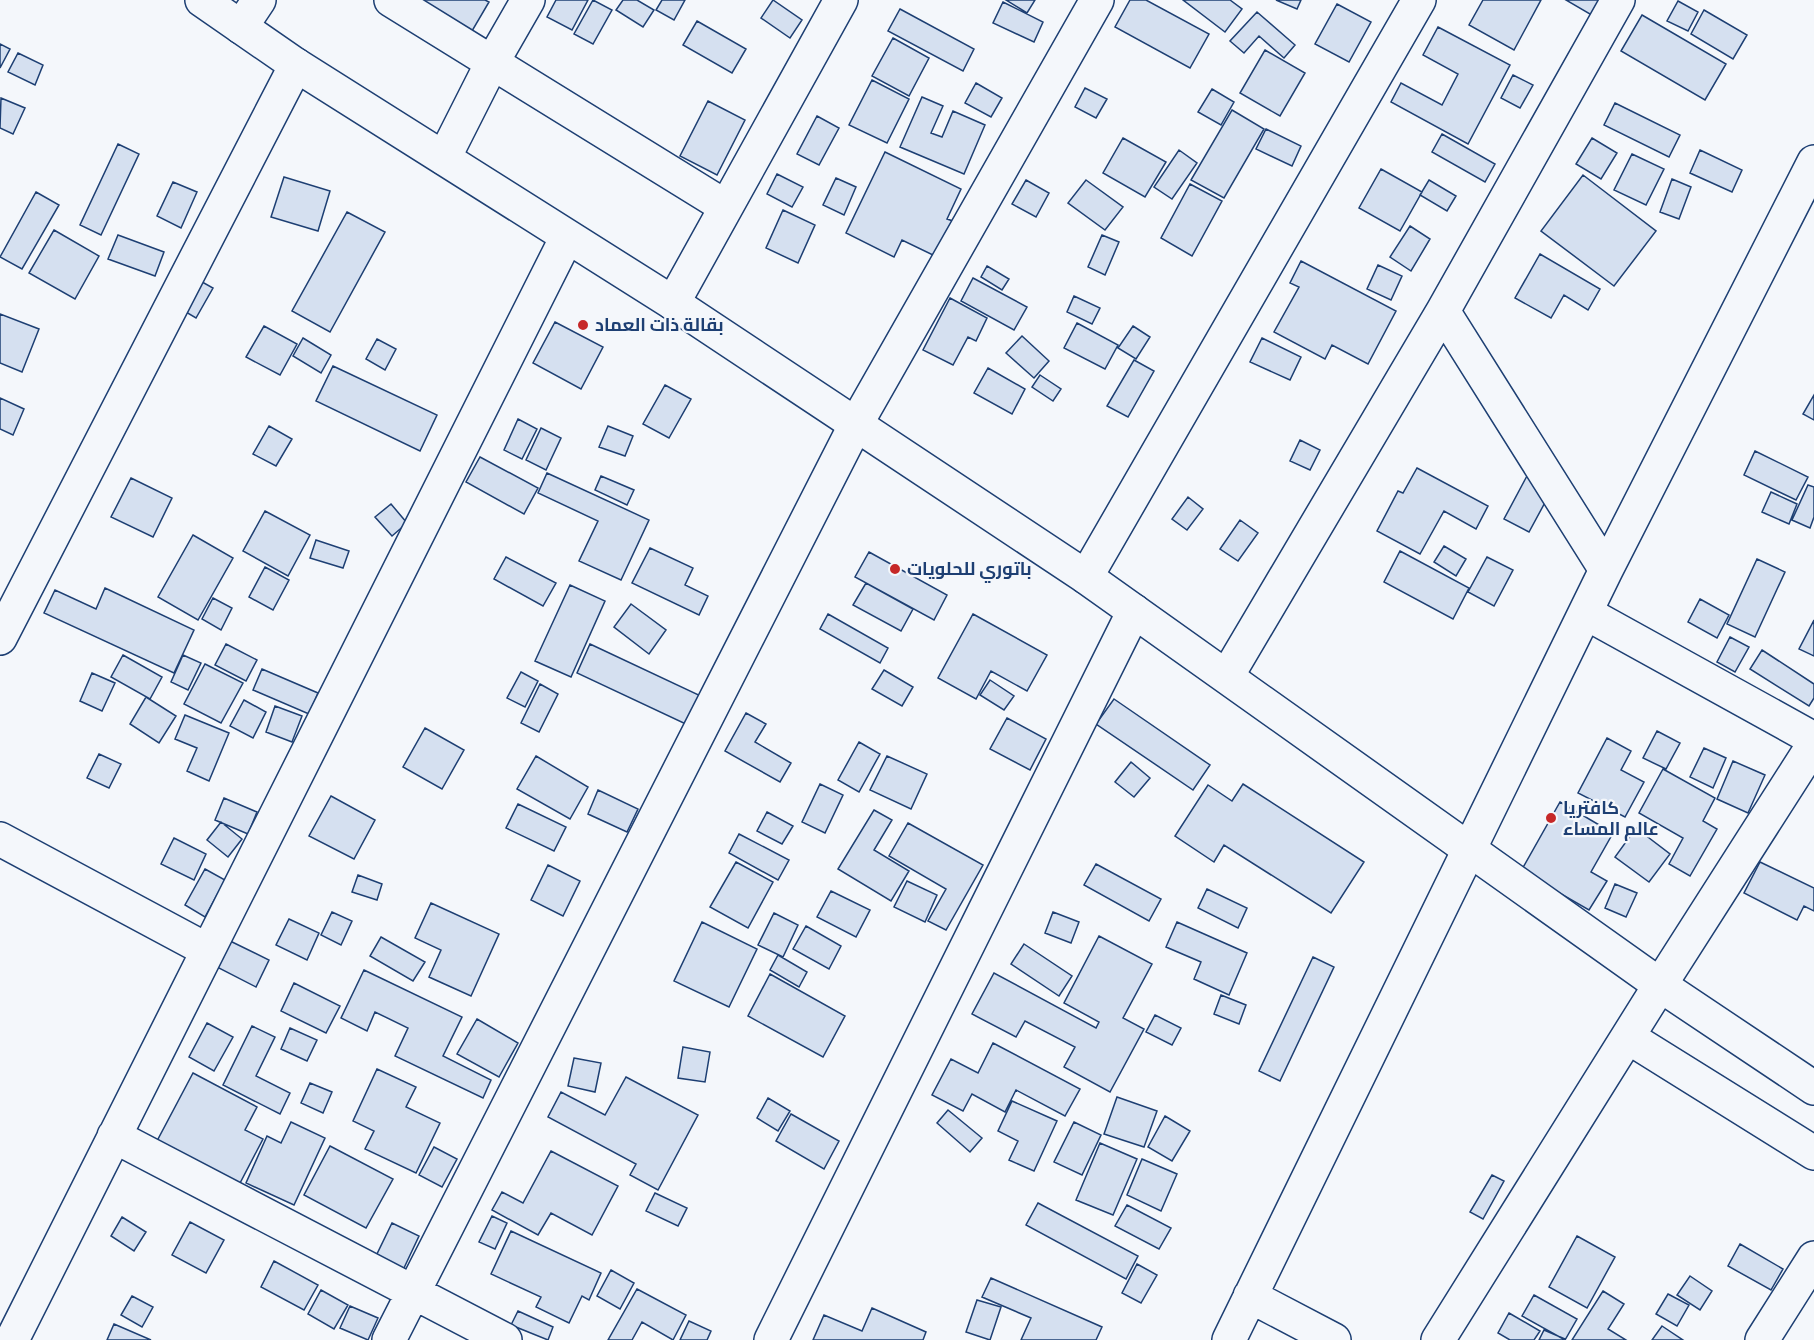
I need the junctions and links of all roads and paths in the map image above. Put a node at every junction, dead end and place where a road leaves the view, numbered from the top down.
1 (201, 0) edge
2 (259, 0) edge
3 (391, 0) edge
4 (528, 0) edge
5 (841, 0) edge
6 (1097, 0) edge
7 (1419, 0) edge
8 (1618, 0) edge
9 (241, 27) junction
10 (493, 61) junction
11 (296, 65) junction
12 (444, 158) junction
13 (1814, 162) edge
14 (726, 207) junction
15 (567, 237) junction
16 (674, 303) junction
17 (1443, 311) junction
18 (856, 424) junction
19 (1606, 570) junction
20 (1086, 577) junction
21 (1134, 611) junction
22 (1586, 613) junction
23 (0, 638) edge
24 (1227, 676) junction
25 (1814, 741) edge
26 (0, 839) edge
27 (1468, 850) junction
28 (207, 950) junction
29 (1660, 985) junction
30 (1628, 1037) junction
31 (1814, 1088) edge
32 (114, 1136) junction
33 (1814, 1153) edge
34 (1814, 1258) edge
35 (413, 1292) junction
36 (1250, 1296) junction
37 (12, 1340) edge
38 (389, 1340) edge
39 (505, 1340) edge
40 (771, 1340) edge
41 (1229, 1340) edge
42 (1334, 1340) edge
43 (1438, 1340) edge
44 (1762, 1340) edge

1 - 9 street
2 - 9 street
3 - 10 street
4 - 10 street
5 - 14 street
6 - 18 street
7 - 20 street
8 - 17 street
9 - 11 street
10 - 12 street
10 - 14 street
11 - 12 street
11 - 23 street
12 - 15 street
13 - 19 street
14 - 16 street
15 - 16 street
15 - 28 street
16 - 18 street
17 - 19 street
17 - 24 street
18 - 20 street
18 - 35 street
19 - 22 street
20 - 21 street
21 - 24 street
21 - 40 street
22 - 25 street
22 - 27 street
24 - 27 street
25 - 29 street
26 - 28 street
27 - 29 street
27 - 36 street
28 - 32 street
29 - 30 street
29 - 31 street
30 - 33 street
30 - 43 street
32 - 35 street
32 - 37 street
34 - 44 street
35 - 38 street
35 - 39 street
36 - 41 street
36 - 42 street

